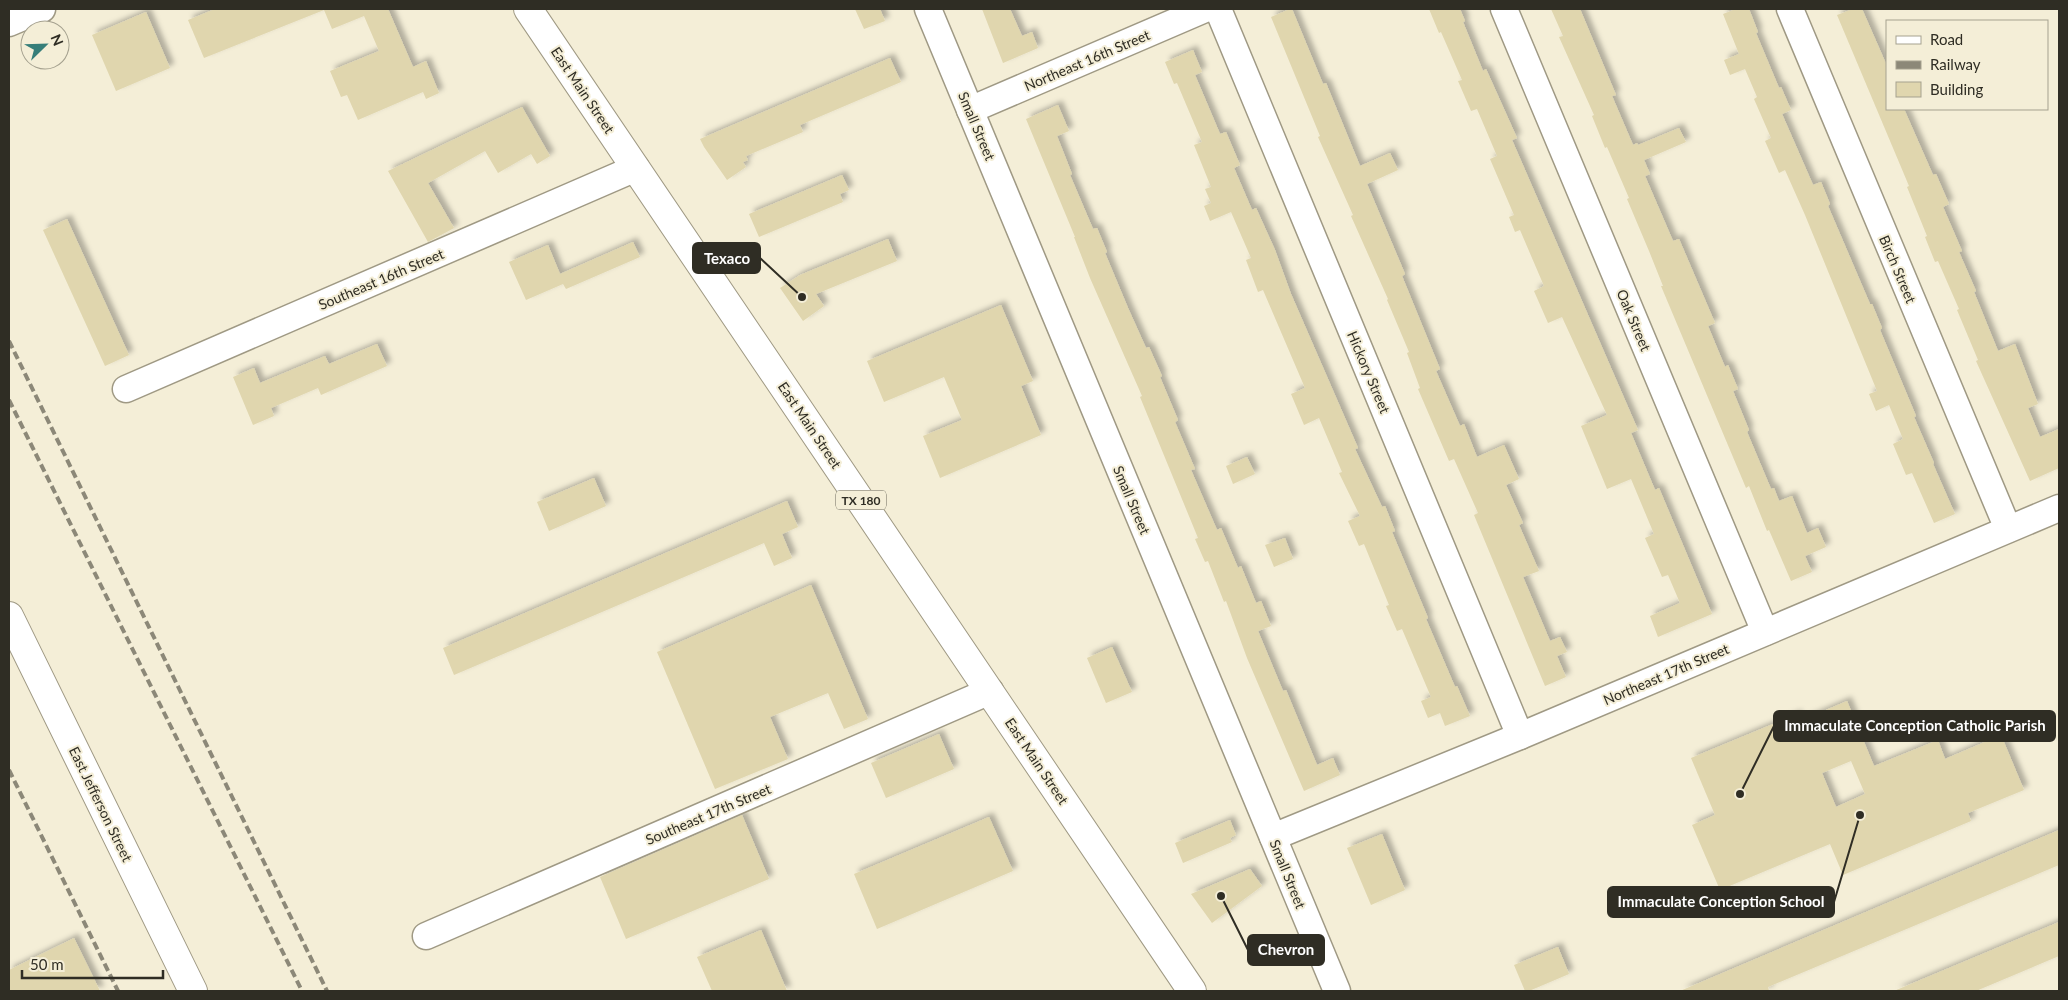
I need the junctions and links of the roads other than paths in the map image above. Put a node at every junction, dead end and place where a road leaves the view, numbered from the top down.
1 (42, 9) edge
2 (528, 9) edge
3 (928, 9) edge
4 (1205, 9) edge
5 (1218, 9) edge
6 (1504, 9) edge
7 (1790, 9) edge
8 (9, 23) edge
9 (970, 110) junction
10 (636, 168) junction
11 (126, 389) dead end
12 (2059, 508) edge
13 (2008, 529) junction
14 (9, 616) edge
15 (1765, 632) junction
16 (990, 691) junction
17 (1520, 736) junction
18 (1273, 836) junction
19 (426, 936) dead end
20 (193, 991) edge
21 (1192, 991) edge
22 (1337, 991) edge

1 - 8 street
2 - 10 main road, East Main Street / TX 180
3 - 9 street, Small Street
4 - 9 street, Northeast 16th Street
5 - 17 street, Hickory Street
6 - 15 street, Oak Street
7 - 13 street, Birch Street
9 - 18 street, Small Street
10 - 11 street, Southeast 16th Street
10 - 16 main road, East Main Street / TX 180
12 - 13 street, Northeast 17th Street
13 - 15 street, Northeast 17th Street
14 - 20 main road, East Jefferson Street
15 - 17 street, Northeast 17th Street
16 - 19 street, Southeast 17th Street
16 - 21 main road, East Main Street / TX 180
17 - 18 street, Northeast 17th Street
18 - 22 street, Small Street

